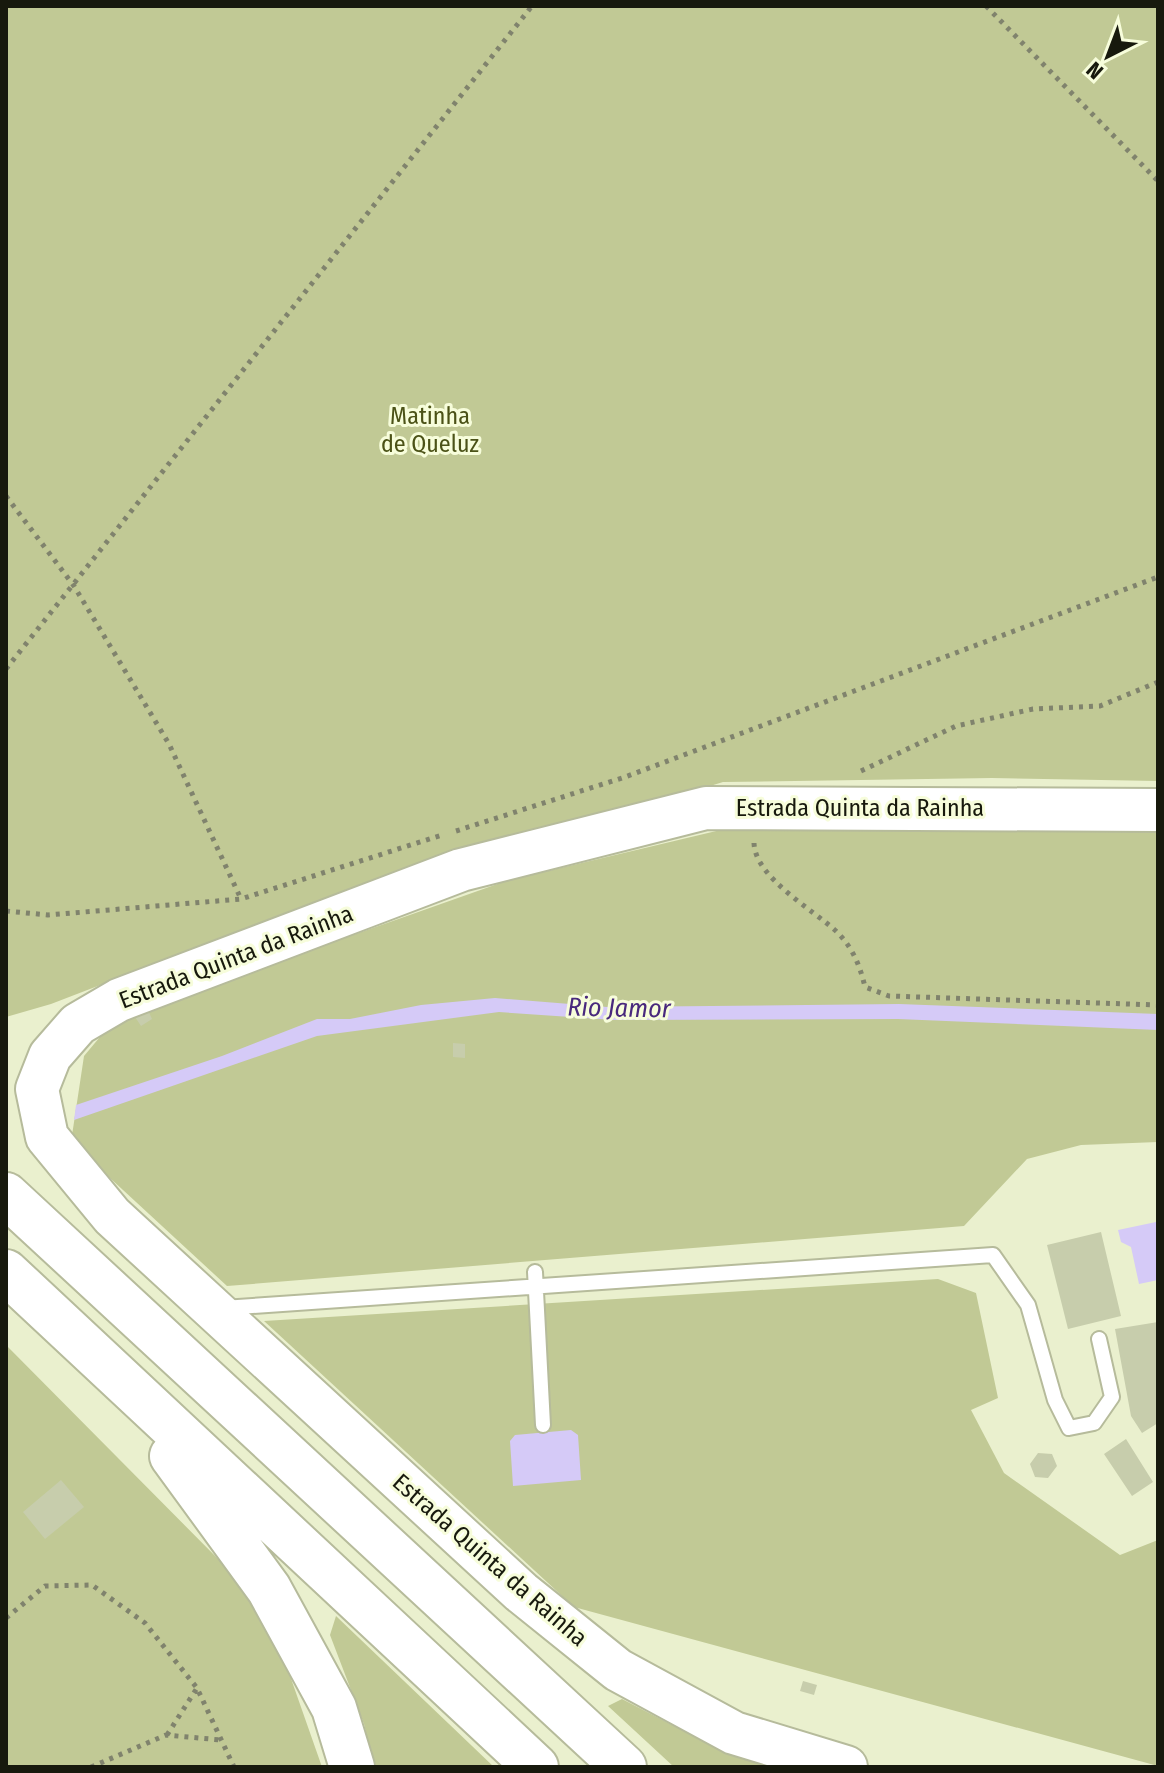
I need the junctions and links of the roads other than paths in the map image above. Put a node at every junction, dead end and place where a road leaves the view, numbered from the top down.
1 (1158, 810) edge
2 (6, 1195) edge
3 (6, 1272) edge
4 (535, 1279) junction
5 (213, 1308) junction
6 (1099, 1339) dead end
7 (112, 1373) junction
8 (543, 1425) dead end
9 (352, 1767) edge
10 (536, 1767) edge
11 (624, 1767) edge
12 (846, 1767) edge

1 - 5 main road, Estrada Quinta da Rainha
2 - 11 highway
3 - 7 highway
4 - 5 lane
4 - 6 lane
4 - 8 lane
5 - 12 main road, Estrada Quinta da Rainha
7 - 9 highway
7 - 10 highway

